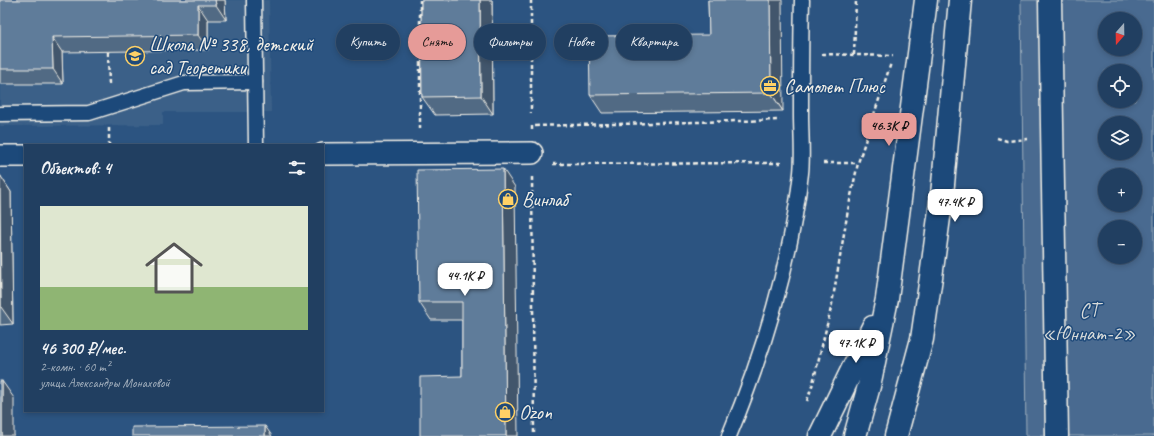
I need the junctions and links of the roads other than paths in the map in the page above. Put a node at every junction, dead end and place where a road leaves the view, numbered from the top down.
1 (254, 0) edge
2 (802, 0) edge
3 (926, 0) edge
4 (960, 0) edge
5 (1050, 0) edge
6 (255, 82) junction
7 (0, 114) edge
8 (256, 144) edge
9 (324, 154) edge
10 (0, 156) edge
11 (24, 156) edge
12 (532, 159) road end
13 (887, 299) junction
14 (729, 436) edge
15 (820, 436) edge
16 (855, 436) edge
17 (896, 436) edge
18 (1057, 436) edge

1 - 6 lane
2 - 14 lane
3 - 13 main road
4 - 17 main road
5 - 18 main road
6 - 7 lane
6 - 8 lane
9 - 12 street
10 - 11 street
13 - 15 main road
13 - 16 main road

